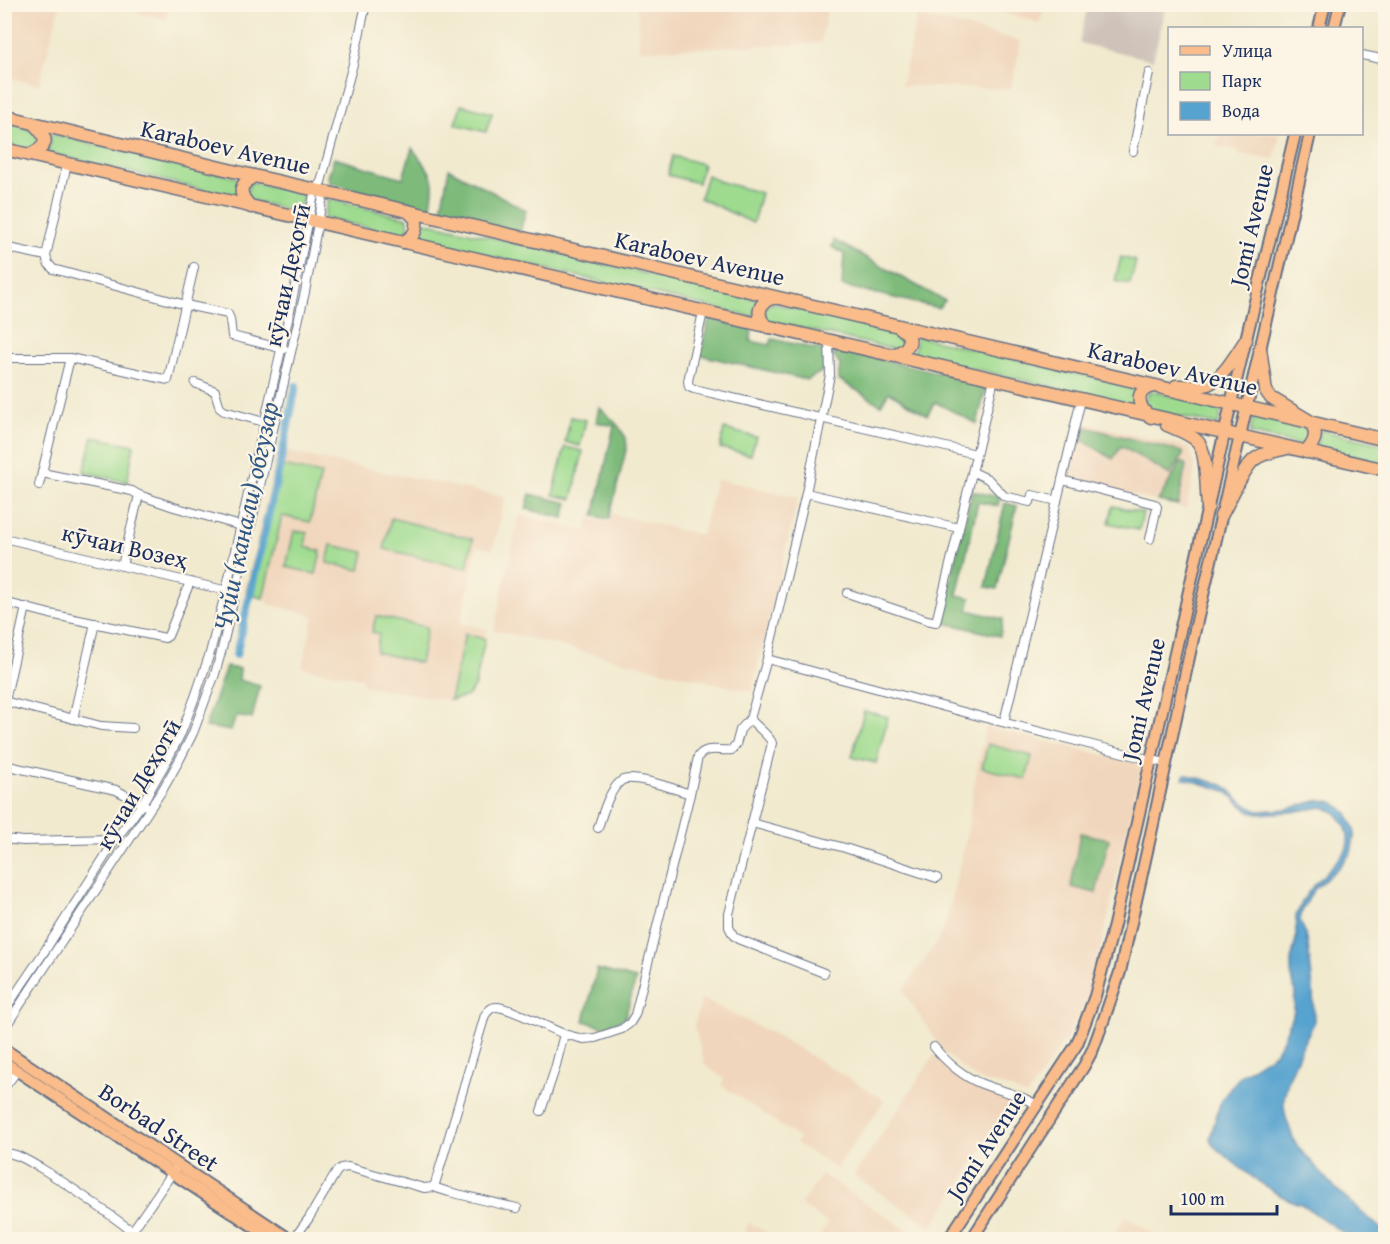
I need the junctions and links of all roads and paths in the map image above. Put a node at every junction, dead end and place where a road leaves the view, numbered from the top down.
1 (366, 4) edge
2 (1325, 4) edge
3 (1340, 4) edge
4 (1319, 27) edge
5 (1334, 27) edge
6 (1363, 55) edge
7 (1386, 60) edge
8 (1149, 74) dead end
9 (4, 117) edge
10 (34, 123) junction
11 (1295, 135) edge
12 (1310, 135) edge
13 (4, 150) edge
14 (1133, 151) dead end
15 (29, 155) junction
16 (67, 164) junction
17 (254, 176) junction
18 (1284, 180) junction
19 (1298, 183) junction
20 (320, 188) junction
21 (252, 207) junction
22 (407, 211) junction
23 (1276, 213) junction
24 (1290, 217) junction
25 (314, 221) junction
26 (404, 242) junction
27 (4, 246) edge
28 (46, 256) junction
29 (194, 267) dead end
30 (781, 298) junction
31 (186, 305) junction
32 (703, 312) junction
33 (898, 326) junction
34 (768, 327) junction
35 (1246, 340) junction
36 (829, 341) junction
37 (281, 348) junction
38 (1260, 348) junction
39 (291, 351) junction
40 (890, 355) junction
41 (4, 358) edge
42 (70, 358) junction
43 (994, 379) junction
44 (195, 383) dead end
45 (1156, 386) junction
46 (1081, 400) junction
47 (1231, 404) junction
48 (1247, 407) junction
49 (1149, 416) junction
50 (822, 418) junction
51 (264, 422) junction
52 (1311, 422) junction
53 (1224, 433) junction
54 (1241, 436) junction
55 (1386, 440) edge
56 (1288, 447) junction
57 (1306, 452) junction
58 (976, 454) junction
59 (1386, 470) edge
60 (42, 472) junction
61 (973, 472) junction
62 (1062, 480) junction
63 (39, 484) dead end
64 (806, 493) junction
65 (139, 495) junction
66 (1057, 501) junction
67 (1208, 507) junction
68 (1221, 516) junction
69 (241, 526) junction
70 (959, 528) junction
71 (4, 538) edge
72 (1150, 539) dead end
73 (122, 566) junction
74 (190, 582) junction
75 (225, 590) junction
76 (236, 593) junction
77 (847, 594) dead end
78 (4, 602) edge
79 (26, 607) junction
80 (95, 623) junction
81 (767, 659) junction
82 (5, 701) edge
83 (74, 718) junction
84 (750, 719) junction
85 (1004, 722) junction
86 (133, 728) dead end
87 (1151, 760) junction
88 (1167, 763) junction
89 (4, 765) edge
90 (690, 794) junction
91 (142, 804) junction
92 (150, 808) junction
93 (752, 823) junction
94 (598, 828) dead end
95 (4, 839) edge
96 (116, 839) junction
97 (937, 878) dead end
98 (824, 973) dead end
99 (4, 1011) edge
100 (4, 1029) edge
101 (564, 1034) junction
102 (934, 1047) dead end
103 (4, 1049) edge
104 (4, 1062) edge
105 (17, 1071) junction
106 (4, 1088) edge
107 (1035, 1104) dead end
108 (541, 1111) dead end
109 (4, 1153) edge
110 (176, 1168) junction
111 (990, 1178) junction
112 (434, 1187) junction
113 (1004, 1189) junction
114 (517, 1208) dead end
115 (132, 1231) junction
116 (126, 1239) edge
117 (274, 1239) edge
118 (292, 1239) edge
119 (948, 1239) edge
120 (971, 1239) edge

1 - 20 street, кӯчаи Деҳотӣ
2 - 4 main road
3 - 5 main road
6 - 7 street
8 - 14 street
9 - 10 highway, Karaboev Avenue
10 - 15 highway
10 - 17 highway, Karaboev Avenue
11 - 18 main road, Jomi Avenue
12 - 19 main road, Jomi Avenue
13 - 15 highway
15 - 16 highway
16 - 21 highway
16 - 28 street
17 - 20 highway, Karaboev Avenue
17 - 21 highway
18 - 19 main road
18 - 23 main road, Jomi Avenue
19 - 24 main road, Jomi Avenue
20 - 22 highway, Karaboev Avenue
20 - 25 street, кӯчаи Деҳотӣ
21 - 25 highway
22 - 26 highway
22 - 30 highway, Karaboev Avenue
23 - 24 main road
23 - 35 main road, Jomi Avenue
24 - 38 main road, Jomi Avenue
25 - 26 highway
25 - 37 street, кӯчаи Деҳотӣ
25 - 39 street, кӯчаи Деҳотӣ
26 - 32 highway
27 - 28 street
28 - 31 street
29 - 31 street
30 - 33 highway, Karaboev Avenue
30 - 34 highway
31 - 37 street
31 - 42 street
32 - 34 highway
32 - 50 street
33 - 40 highway
33 - 45 highway, Karaboev Avenue
34 - 36 highway
35 - 45 highway
35 - 47 main road, Jomi Avenue
36 - 40 highway
36 - 50 street
37 - 39 street
37 - 51 street, кӯчаи Деҳотӣ
38 - 48 main road, Jomi Avenue
38 - 52 highway
39 - 76 street, кӯчаи Деҳотӣ
40 - 43 highway
41 - 42 street
42 - 60 street
43 - 46 highway
43 - 58 street
44 - 51 street
45 - 47 highway, Karaboev Avenue
45 - 49 highway
46 - 49 highway
46 - 62 street
47 - 48 highway, Karaboev Avenue
47 - 53 main road, Jomi Avenue
48 - 52 highway, Karaboev Avenue
48 - 54 main road, Jomi Avenue
49 - 53 highway
49 - 67 highway
50 - 58 street
50 - 64 street
51 - 69 street, кӯчаи Деҳотӣ
52 - 55 highway, Karaboev Avenue
52 - 57 highway
53 - 54 highway
53 - 67 main road, Jomi Avenue
54 - 56 highway
54 - 68 main road, Jomi Avenue
56 - 57 highway
56 - 68 highway
57 - 59 highway
58 - 61 street
60 - 63 street
60 - 65 street
61 - 66 street
61 - 70 street
62 - 66 street
62 - 72 street
64 - 70 street
64 - 81 street
65 - 69 street
65 - 73 street
66 - 85 street
67 - 87 main road, Jomi Avenue
68 - 88 main road, Jomi Avenue
69 - 75 street, кӯчаи Деҳотӣ
70 - 77 street
71 - 73 street, кӯчаи Возеҳ
73 - 74 street, кӯчаи Возеҳ
74 - 75 street, кӯчаи Возеҳ
74 - 80 street
75 - 76 street, кӯчаи Возеҳ
75 - 91 street, кӯчаи Деҳотӣ
76 - 92 street, кӯчаи Деҳотӣ
78 - 79 street
79 - 80 street
79 - 82 street
80 - 83 street
81 - 84 street
81 - 85 street
82 - 83 street
83 - 86 street
84 - 90 street
84 - 93 street
85 - 87 street
87 - 88 street
87 - 111 main road, Jomi Avenue
88 - 113 main road, Jomi Avenue
89 - 91 street
90 - 94 street
90 - 101 street
91 - 92 street
91 - 96 street, кӯчаи Деҳотӣ
92 - 100 street, кӯчаи Деҳотӣ
93 - 97 street
93 - 98 street
95 - 96 street
96 - 99 street, кӯчаи Деҳотӣ
101 - 108 street
101 - 112 street
102 - 107 street
103 - 110 main road, Borbad Street
104 - 105 main road, Borbad Street
105 - 106 street
105 - 110 main road, Borbad Street
109 - 115 street
110 - 115 street
110 - 117 main road, Borbad Street
110 - 118 main road, Borbad Street
111 - 113 main road
111 - 119 main road, Jomi Avenue
112 - 114 street
112 - 118 street
113 - 120 main road, Jomi Avenue
115 - 116 street

